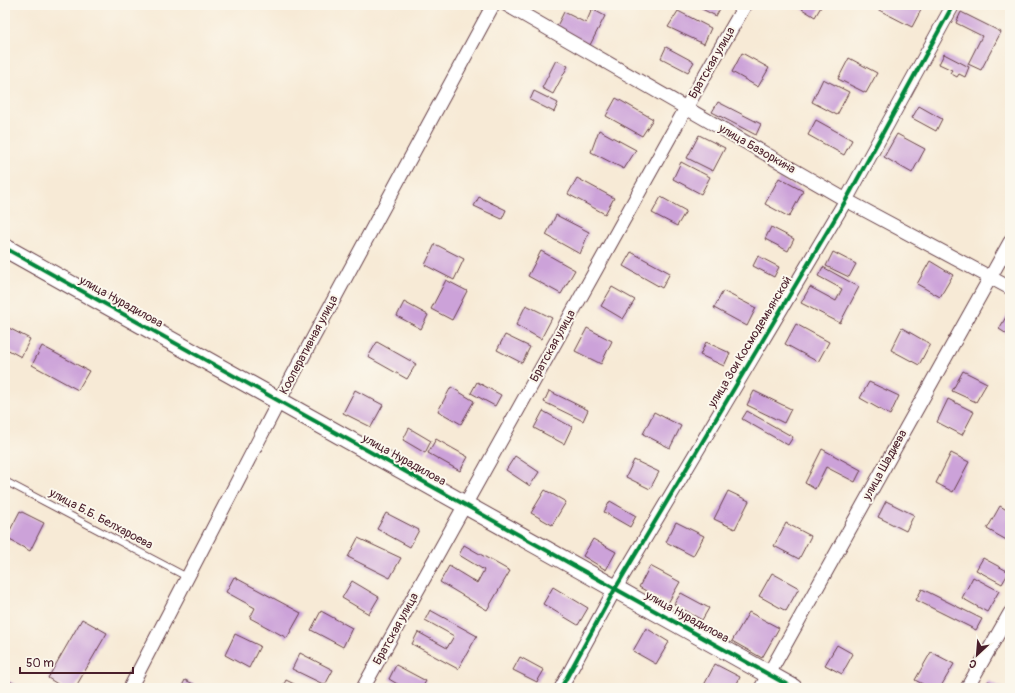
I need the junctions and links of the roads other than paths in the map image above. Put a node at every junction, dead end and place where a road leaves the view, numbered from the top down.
1 (493, 5) edge
2 (507, 5) edge
3 (745, 5) edge
4 (953, 5) edge
5 (686, 108) junction
6 (846, 200) junction
7 (1010, 242) edge
8 (5, 248) edge
9 (990, 277) junction
10 (1010, 288) edge
11 (279, 401) junction
12 (5, 481) edge
13 (465, 505) junction
14 (187, 577) junction
15 (615, 589) junction
16 (1010, 613) edge
17 (765, 681) edge
18 (130, 688) edge
19 (363, 688) edge
20 (560, 688) edge
21 (793, 688) edge
22 (967, 688) edge

1 - 11 street, Кооперативная улица
2 - 5 street, улица Базоркина
3 - 5 street, Братская улица
4 - 6 street, улица Зои Космодемьянской
5 - 6 street, улица Базоркина
5 - 13 street, Братская улица
6 - 9 street, улица Базоркина
6 - 15 street, улица Зои Космодемьянской
7 - 9 street, улица Шадиева
8 - 11 street, улица Нурадилова
9 - 10 street, улица Базоркина
9 - 17 street, улица Шадиева
11 - 13 street, улица Нурадилова
11 - 14 street, Кооперативная улица
12 - 14 lane, улица Б.Б. Белхароева
13 - 15 street, улица Нурадилова
13 - 19 street, Братская улица
14 - 18 street, Кооперативная улица
15 - 17 street, улица Нурадилова
15 - 20 street, улица Зои Космодемьянской
16 - 22 street
17 - 21 street, улица Нурадилова

